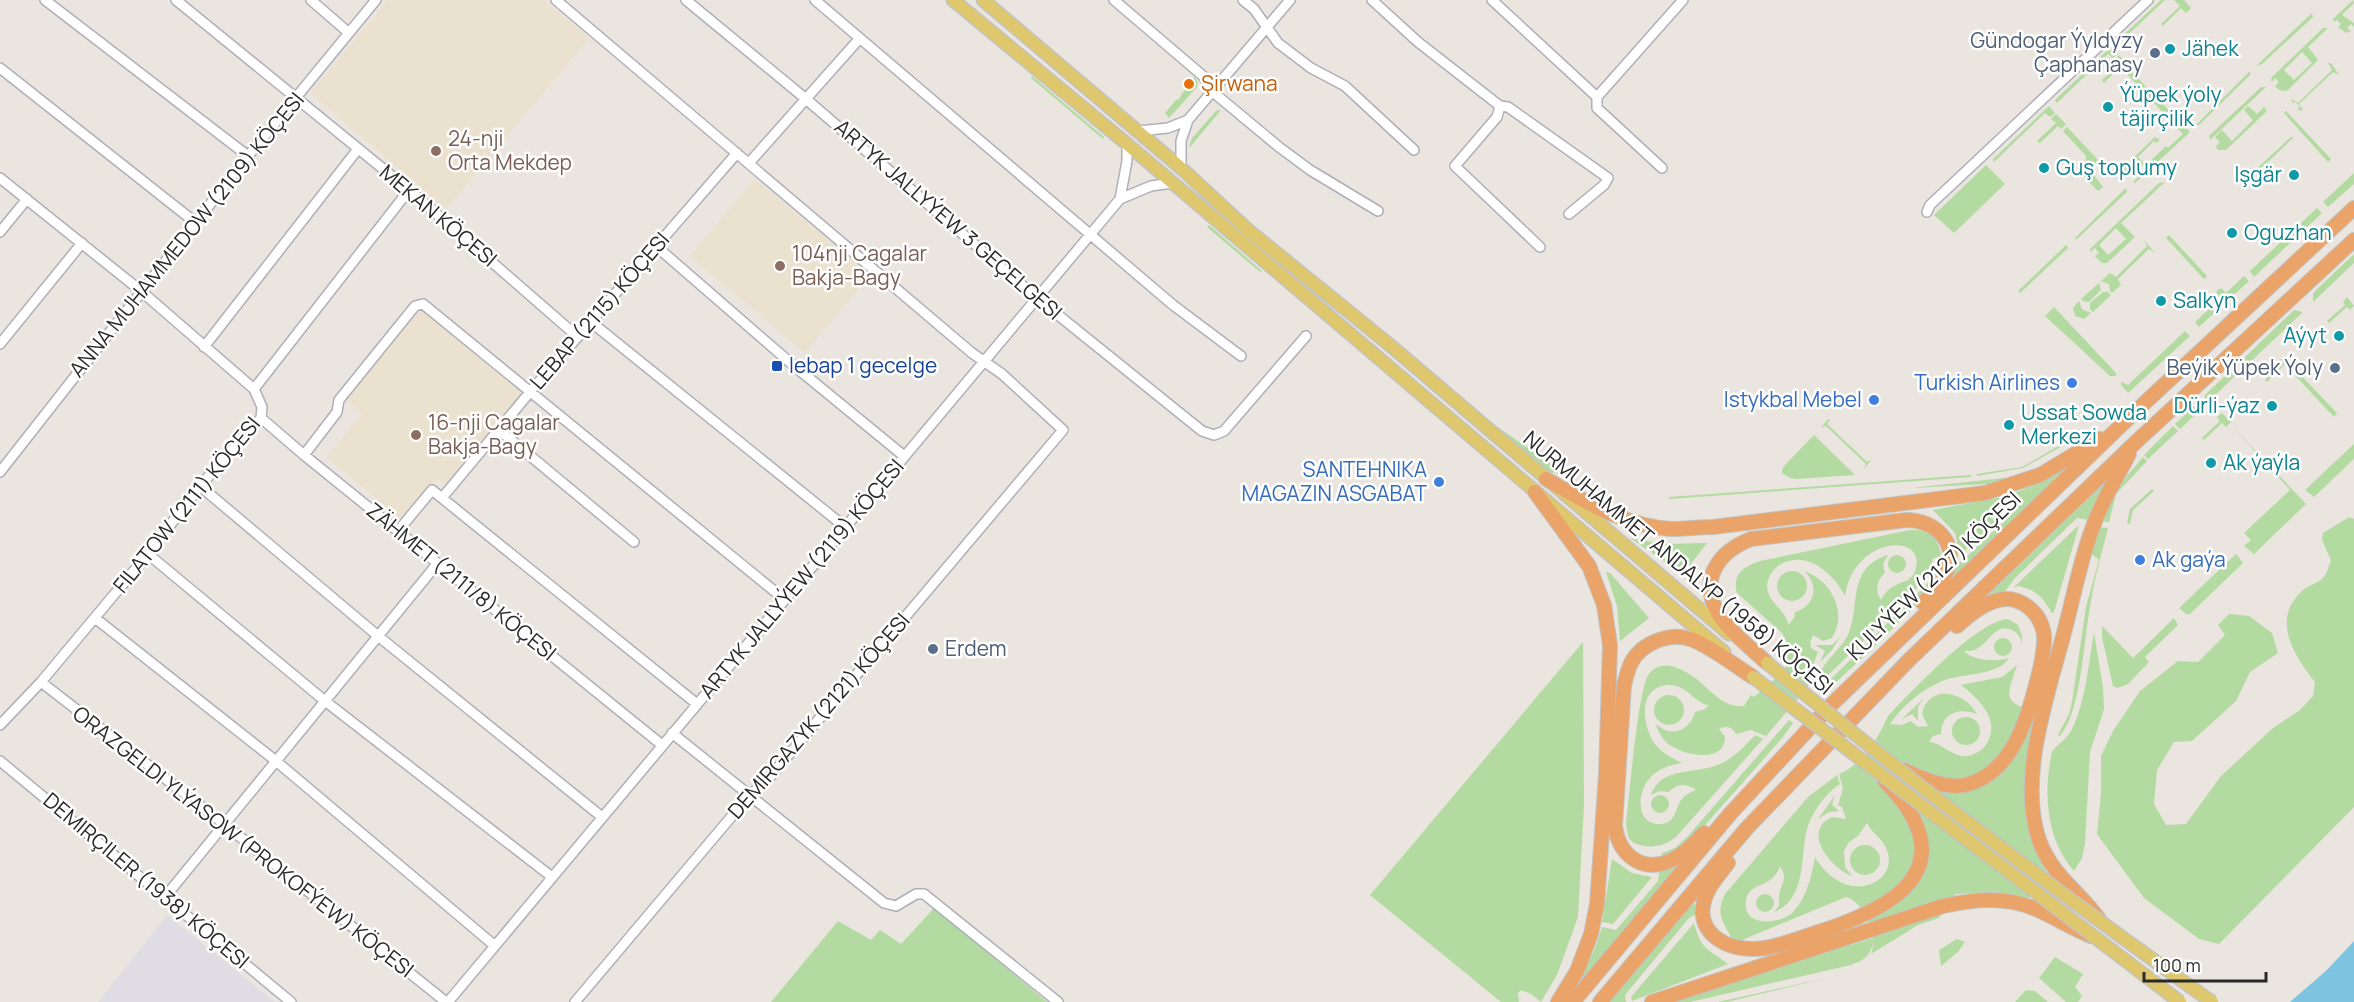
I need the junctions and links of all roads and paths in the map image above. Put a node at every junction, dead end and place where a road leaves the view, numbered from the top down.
1 (45, 0) edge
2 (176, 0) edge
3 (311, 0) edge
4 (376, 0) edge
5 (556, 0) edge
6 (686, 0) edge
7 (815, 0) edge
8 (833, 0) edge
9 (953, 0) edge
10 (983, 0) edge
11 (1114, 0) edge
12 (1243, 0) edge
13 (1290, 0) edge
14 (1372, 0) edge
15 (1492, 0) edge
16 (1683, 0) edge
17 (2148, 0) edge
18 (826, 9) junction
19 (1267, 26) junction
20 (349, 33) junction
21 (860, 38) junction
22 (0, 68) edge
23 (1214, 93) junction
24 (296, 98) junction
25 (1596, 98) junction
26 (806, 99) junction
27 (1500, 106) junction
28 (1188, 120) junction
29 (1138, 131) junction
30 (1126, 144) junction
31 (358, 149) junction
32 (1414, 150) dead end
33 (736, 153) junction
34 (248, 156) junction
35 (749, 163) junction
36 (1181, 168) junction
37 (1662, 168) dead end
38 (0, 178) edge
39 (1172, 183) junction
40 (409, 190) junction
41 (27, 199) junction
42 (1120, 200) junction
43 (2354, 208) edge
44 (1378, 211) dead end
45 (1928, 212) dead end
46 (1569, 214) dead end
47 (196, 223) junction
48 (0, 232) edge
49 (1091, 234) junction
50 (2354, 240) edge
51 (82, 243) junction
52 (1540, 247) dead end
53 (657, 248) junction
54 (141, 291) junction
55 (1037, 298) junction
56 (591, 322) junction
57 (1306, 336) dead end
58 (578, 337) junction
59 (0, 344) edge
60 (204, 347) junction
61 (1241, 356) dead end
62 (984, 361) junction
63 (254, 389) junction
64 (530, 392) junction
65 (261, 418) junction
66 (2120, 428) junction
67 (499, 430) junction
68 (2136, 442) junction
69 (304, 455) junction
70 (904, 456) junction
71 (0, 472) edge
72 (1546, 479) junction
73 (200, 486) junction
74 (1535, 492) junction
75 (442, 498) junction
76 (845, 527) junction
77 (398, 531) junction
78 (634, 542) dead end
79 (148, 554) junction
80 (437, 564) junction
81 (784, 599) junction
82 (95, 618) junction
83 (378, 636) junction
84 (1890, 646) junction
85 (1909, 660) junction
86 (1767, 663) junction
87 (1753, 677) junction
88 (41, 682) junction
89 (2040, 700) junction
90 (325, 701) junction
91 (697, 704) junction
92 (0, 725) edge
93 (672, 733) junction
94 (662, 745) junction
95 (0, 761) edge
96 (276, 761) junction
97 (1887, 761) junction
98 (1879, 774) junction
99 (751, 795) junction
100 (1730, 814) junction
101 (602, 817) junction
102 (224, 824) junction
103 (1747, 828) junction
104 (552, 877) junction
105 (165, 897) junction
106 (2102, 923) junction
107 (2091, 936) junction
108 (495, 946) junction
109 (291, 1002) edge
110 (447, 1002) edge
111 (575, 1002) edge
112 (1058, 1002) edge
113 (1558, 1002) edge
114 (1573, 1002) edge
115 (1600, 1002) edge
116 (1652, 1002) edge
117 (2180, 1002) edge
118 (2212, 1002) edge

1 - 34 street
2 - 24 street, MEKAN KÖÇESI
3 - 20 street
4 - 20 street, ANNA MUHAMMEDOW (2109) KÖÇESI
5 - 33 street
6 - 26 street, ARTYK JALLYÝEW 3 GEÇELGESI
7 - 18 street
8 - 18 street
9 - 30 main road, NURMUHAMMET ANDALYP (1958) KÖÇESI
10 - 29 main road, NURMUHAMMET ANDALYP (1958) KÖÇESI
11 - 23 street
12 - 19 street
13 - 19 street
14 - 27 street
15 - 25 street
16 - 25 street
17 - 45 street
18 - 21 street
19 - 23 street
19 - 32 street
20 - 24 street, ANNA MUHAMMEDOW (2109) KÖÇESI
21 - 26 street
21 - 49 street
22 - 47 street
23 - 28 street
23 - 44 street
24 - 31 street, MEKAN KÖÇESI
24 - 34 street, ANNA MUHAMMEDOW (2109) KÖÇESI
25 - 37 street
26 - 35 street
26 - 55 street, ARTYK JALLYÝEW 3 GEÇELGESI
27 - 46 street
27 - 52 street
28 - 29 street
28 - 36 street
29 - 36 main road, NURMUHAMMET ANDALYP (1958) KÖÇESI
30 - 39 main road, NURMUHAMMET ANDALYP (1958) KÖÇESI
30 - 42 street
31 - 40 street, MEKAN KÖÇESI
31 - 60 street
33 - 35 street
33 - 53 street, LEBAP (2115) KÖÇESI
34 - 47 street, ANNA MUHAMMEDOW (2109) KÖÇESI
35 - 62 street
36 - 72 main road, NURMUHAMMET ANDALYP (1958) KÖÇESI
38 - 41 street
39 - 42 street
39 - 74 main road, NURMUHAMMET ANDALYP (1958) KÖÇESI
40 - 58 street, MEKAN KÖÇESI
40 - 63 street, FILATOW (2111) KÖÇESI
41 - 48 street
41 - 51 street
42 - 49 street, ARTYK JALLYÝEW (2119) KÖÇESI
43 - 66 highway, KULYÝEW (2127) KÖÇESI
47 - 54 street, ANNA MUHAMMEDOW (2109) KÖÇESI
49 - 55 street, ARTYK JALLYÝEW (2119) KÖÇESI
49 - 61 street
50 - 68 highway, KULYÝEW (2127) KÖÇESI
51 - 54 street
51 - 59 street
53 - 56 street, LEBAP (2115) KÖÇESI
53 - 70 street
54 - 60 street
54 - 71 street, ANNA MUHAMMEDOW (2109) KÖÇESI
55 - 57 street, ARTYK JALLYÝEW 3 GEÇELGESI
55 - 62 street, ARTYK JALLYÝEW (2119) KÖÇESI
56 - 58 street, LEBAP (2115) KÖÇESI
56 - 76 street
58 - 64 street, LEBAP (2115) KÖÇESI
60 - 63 street
62 - 70 street, ARTYK JALLYÝEW (2119) KÖÇESI
62 - 99 street, DEMIRGAZYK (2121) KÖÇESI
63 - 65 street, FILATOW (2111) KÖÇESI
64 - 67 street, LEBAP (2115) KÖÇESI
64 - 69 street
64 - 81 street
65 - 69 street, ZÄHMET (2111/8) KÖÇESI
65 - 73 street, FILATOW (2111) KÖÇESI
66 - 72 highway
66 - 84 highway, KULYÝEW (2127) KÖÇESI
67 - 75 street, LEBAP (2115) KÖÇESI
67 - 78 street
68 - 85 highway, KULYÝEW (2127) KÖÇESI
68 - 89 highway
69 - 77 street, ZÄHMET (2111/8) KÖÇESI
70 - 76 street, ARTYK JALLYÝEW (2119) KÖÇESI
72 - 86 main road, NURMUHAMMET ANDALYP (1958) KÖÇESI
73 - 79 street, FILATOW (2111) KÖÇESI
73 - 83 street
74 - 87 main road, NURMUHAMMET ANDALYP (1958) KÖÇESI
74 - 113 highway
75 - 77 street
75 - 91 street
76 - 81 street, ARTYK JALLYÝEW (2119) KÖÇESI
77 - 80 street, ZÄHMET (2111/8) KÖÇESI
79 - 82 street, FILATOW (2111) KÖÇESI
79 - 90 street
80 - 83 street
80 - 94 street, ZÄHMET (2111/8) KÖÇESI
81 - 91 street, ARTYK JALLYÝEW (2119) KÖÇESI
82 - 88 street, FILATOW (2111) KÖÇESI
82 - 96 street
83 - 90 street
83 - 101 street
84 - 86 highway
84 - 100 highway, KULYÝEW (2127) KÖÇESI
85 - 89 highway
85 - 103 highway, KULYÝEW (2127) KÖÇESI
86 - 97 main road, NURMUHAMMET ANDALYP (1958) KÖÇESI, bridge
87 - 98 main road, NURMUHAMMET ANDALYP (1958) KÖÇESI, bridge
87 - 100 highway
88 - 92 street, FILATOW (2111) KÖÇESI
88 - 102 street, ORAZGELDI YLÝASOW (PROKOFÝEW) KÖÇESI
89 - 97 highway, bridge
89 - 106 highway, bridge
90 - 96 street
90 - 104 street
91 - 93 street, ARTYK JALLYÝEW (2119) KÖÇESI
93 - 94 street, ARTYK JALLYÝEW (2119) KÖÇESI
93 - 99 street
94 - 101 street, ARTYK JALLYÝEW (2119) KÖÇESI
95 - 105 street, DEMIRÇILER (1938) KÖÇESI
96 - 102 street
96 - 108 street
97 - 106 main road, NURMUHAMMET ANDALYP (1958) KÖÇESI, bridge
98 - 103 highway
98 - 107 main road, NURMUHAMMET ANDALYP (1958) KÖÇESI, bridge
99 - 111 street, DEMIRGAZYK (2121) KÖÇESI
99 - 112 street
100 - 114 highway, KULYÝEW (2127) KÖÇESI
101 - 104 street, ARTYK JALLYÝEW (2119) KÖÇESI
102 - 105 street
102 - 110 street, ORAZGELDI YLÝASOW (PROKOFÝEW) KÖÇESI
103 - 115 highway, KULYÝEW (2127) KÖÇESI
104 - 108 street, ARTYK JALLYÝEW (2119) KÖÇESI
105 - 109 street, DEMIRÇILER (1938) KÖÇESI
106 - 118 main road, NURMUHAMMET ANDALYP (1958) KÖÇESI, bridge
107 - 116 highway
107 - 117 main road, NURMUHAMMET ANDALYP (1958) KÖÇESI, bridge
108 - 110 street, ARTYK JALLYÝEW (2119) KÖÇESI

